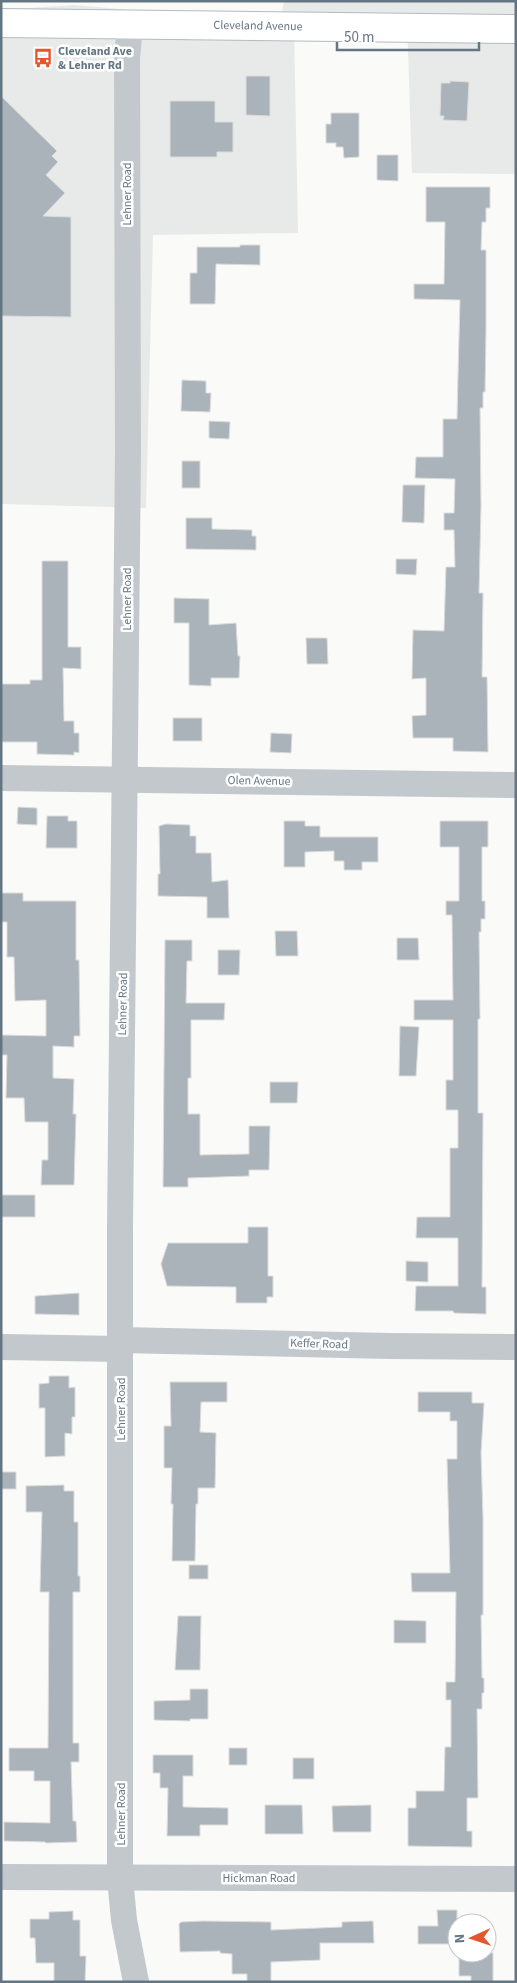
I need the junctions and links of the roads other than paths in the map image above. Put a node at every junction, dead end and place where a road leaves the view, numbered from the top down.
1 (1, 23) edge
2 (130, 25) junction
3 (516, 28) edge
4 (1, 778) edge
5 (126, 779) junction
6 (516, 785) edge
7 (121, 1345) junction
8 (1, 1347) edge
9 (516, 1347) edge
10 (1, 1878) edge
11 (120, 1878) junction
12 (516, 1879) edge
13 (136, 1982) edge

1 - 2 main road, Cleveland Avenue
2 - 3 main road, Cleveland Avenue
2 - 5 street, Lehner Road
4 - 5 street, Olen Avenue
5 - 6 street, Olen Avenue
5 - 7 street, Lehner Road
7 - 8 street, Keffer Road
7 - 9 street, Keffer Road
7 - 11 street, Lehner Road
10 - 11 street, Hickman Road
11 - 12 street, Hickman Road
11 - 13 street, Lehner Road

